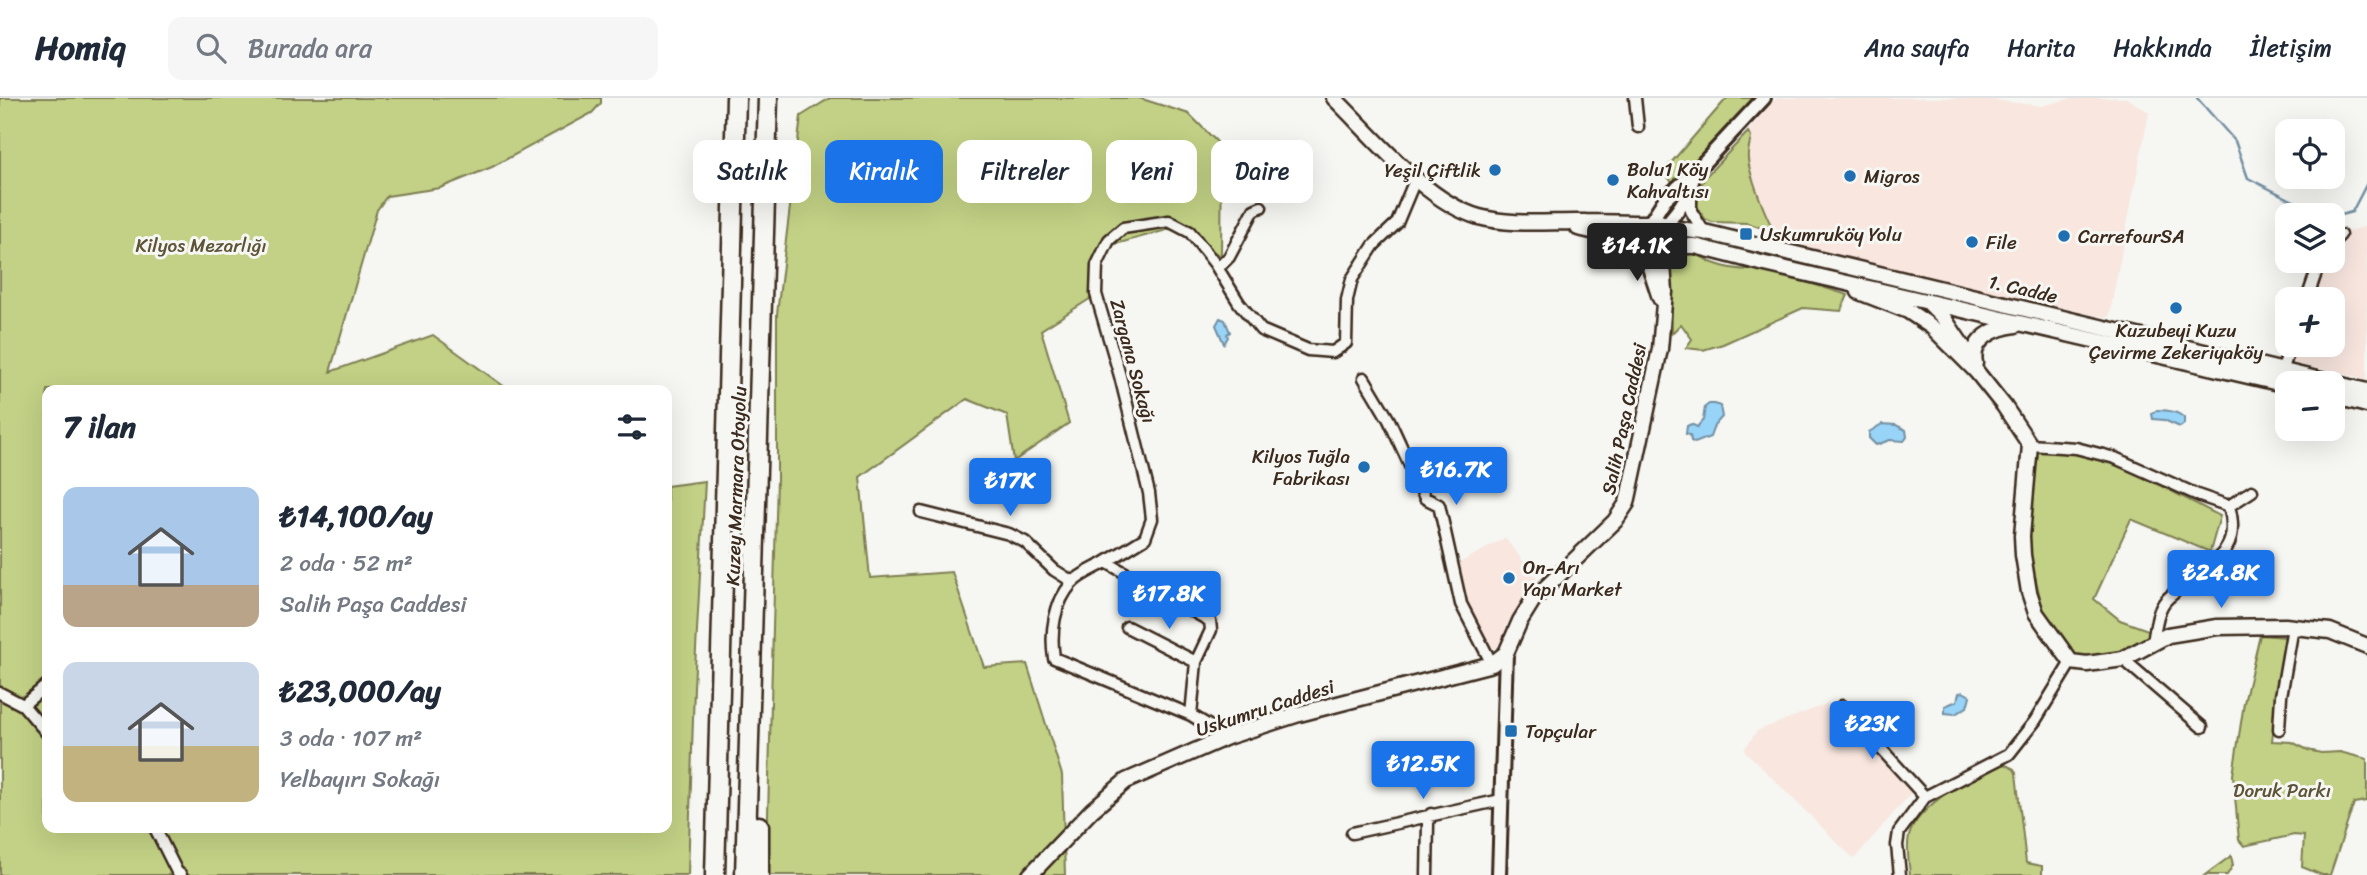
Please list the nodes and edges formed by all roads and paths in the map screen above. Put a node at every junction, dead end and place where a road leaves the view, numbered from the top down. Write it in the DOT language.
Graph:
graph roads {
  1 [pos="736,98"];
  2 [pos="768,98"];
  3 [pos="1334,98"];
  4 [pos="1635,98"];
  5 [pos="1764,98"];
  6 [pos="1638,127"];
  7 [pos="1694,173"];
  8 [pos="1415,180"];
  9 [pos="1691,190"];
  10 [pos="1261,207"];
  11 [pos="1648,222"];
  12 [pos="1567,223"];
  13 [pos="1668,226"];
  14 [pos="1704,232"];
  15 [pos="1641,244"];
  16 [pos="1686,246"];
  17 [pos="1664,248"];
  18 [pos="1218,268"];
  19 [pos="1664,277"];
  20 [pos="1829,278"];
  21 [pos="1906,281"];
  22 [pos="1928,302"];
  23 [pos="1663,306"];
  24 [pos="2023,324"];
  25 [pos="2287,357"];
  26 [pos="1976,371"];
  27 [pos="2282,371"];
  28 [pos="1364,378"];
  29 [pos="2275,382"];
  30 [pos="2345,386"];
  31 [pos="2367,391"];
  32 [pos="2345,399"];
  33 [pos="2367,405"];
  34 [pos="2031,445"];
  35 [pos="2252,491"];
  36 [pos="2229,506"];
  37 [pos="921,512"];
  38 [pos="1106,562"];
  39 [pos="1073,582"];
  40 [pos="1127,627"];
  41 [pos="2293,627"];
  42 [pos="2152,643"];
  43 [pos="2367,646"];
  44 [pos="1506,653"];
  45 [pos="2123,659"];
  46 [pos="1196,662"];
  47 [pos="2071,662"];
  48 [pos="1492,664"];
  49 [pos="752,668"];
  50 [pos="42,689"];
  51 [pos="0,693"];
  52 [pos="23,705"];
  53 [pos="1842,706"];
  54 [pos="1191,715"];
  55 [pos="42,727"];
  56 [pos="2202,727"];
  57 [pos="2279,729"];
  58 [pos="1227,737"];
  59 [pos="1926,797"];
  60 [pos="1501,800"];
  61 [pos="716,807"];
  62 [pos="1432,814"];
  63 [pos="158,833"];
  64 [pos="1352,833"];
  65 [pos="181,875"];
  66 [pos="703,875"];
  67 [pos="715,875"];
  68 [pos="745,875"];
  69 [pos="759,875"];
  70 [pos="1030,875"];
  71 [pos="1427,875"];
  72 [pos="1499,875"];
  73 [pos="1900,875"];
  1 -- 61 [label="highway, Kuzey Marmara Otoyolu"];
  2 -- 49 [label="highway, Kuzey Marmara Otoyolu"];
  3 -- 8 [label="main road"];
  4 -- 6 [label="street"];
  5 -- 7 [label="street"];
  7 -- 9 [label="street"];
  7 -- 11 [label="street"];
  8 -- 12 [label="main road"];
  8 -- 18 [label="street, Zargana Sokağı"];
  9 -- 13 [label="street"];
  9 -- 14 [label="street"];
  10 -- 18 [label="street"];
  11 -- 12 [label="main road"];
  11 -- 13 [label="main road"];
  11 -- 15 [label="main road"];
  12 -- 15 [label="main road"];
  13 -- 14 [label="main road, 1. Cadde"];
  13 -- 17 [label="main road"];
  14 -- 21 [label="main road, 1. Cadde"];
  15 -- 17 [label="main road"];
  15 -- 23 [label="main road"];
  16 -- 17 [label="main road, 1. Cadde"];
  16 -- 19 [label="main road"];
  16 -- 20 [label="main road, 1. Cadde"];
  17 -- 19 [label="main road, Salih Paşa Caddesi"];
  18 -- 38 [label="street, Zargana Sokağı"];
  19 -- 23 [label="main road, Salih Paşa Caddesi"];
  20 -- 22 [label="main road, 1. Cadde"];
  20 -- 26 [label="main road"];
  21 -- 22 [label="main road"];
  21 -- 27 [label="main road, 1. Cadde"];
  22 -- 24 [label="main road, 1. Cadde"];
  22 -- 26 [label="main road"];
  23 -- 44 [label="main road, Salih Paşa Caddesi"];
  24 -- 26 [label="main road"];
  24 -- 29 [label="main road, 1. Cadde"];
  25 -- 27 [label="street"];
  26 -- 34 [label="main road"];
  28 -- 48 [label="street"];
  30 -- 31 [label="main road, 1. Cadde"];
  32 -- 33 [label="main road"];
  34 -- 36 [label="street"];
  34 -- 47 [label="main road"];
  35 -- 36 [label="street"];
  36 -- 42 [label="street"];
  37 -- 39 [label="street"];
  38 -- 39 [label="street, Zargana Sokağı"];
  38 -- 46 [label="street"];
  39 -- 54 [label="street"];
  40 -- 46 [label="street"];
  41 -- 42 [label="main road"];
  41 -- 43 [label="main road"];
  41 -- 57 [label="street"];
  42 -- 45 [label="main road"];
  44 -- 48 [label="main road, Uskumru Caddesi"];
  44 -- 60 [label="street, Salih Paşa Caddesi"];
  45 -- 47 [label="main road"];
  45 -- 56 [label="street"];
  46 -- 54 [label="street"];
  47 -- 59 [label="street"];
  48 -- 58 [label="main road, Uskumru Caddesi"];
  49 -- 68 [label="highway, Kuzey Marmara Otoyolu"];
  49 -- 69 [label="highway"];
  50 -- 52 [label="street"];
  51 -- 52 [label="street"];
  52 -- 55 [label="street"];
  53 -- 59 [label="street"];
  54 -- 58 [label="street"];
  58 -- 70 [label="main road, Uskumru Caddesi"];
  59 -- 73 [label="street"];
  60 -- 62 [label="street"];
  60 -- 72 [label="street, Salih Paşa Caddesi"];
  61 -- 66 [label="highway"];
  61 -- 67 [label="highway, Kuzey Marmara Otoyolu"];
  62 -- 64 [label="street"];
  62 -- 71 [label="street"];
  63 -- 65 [label="street"];
}
